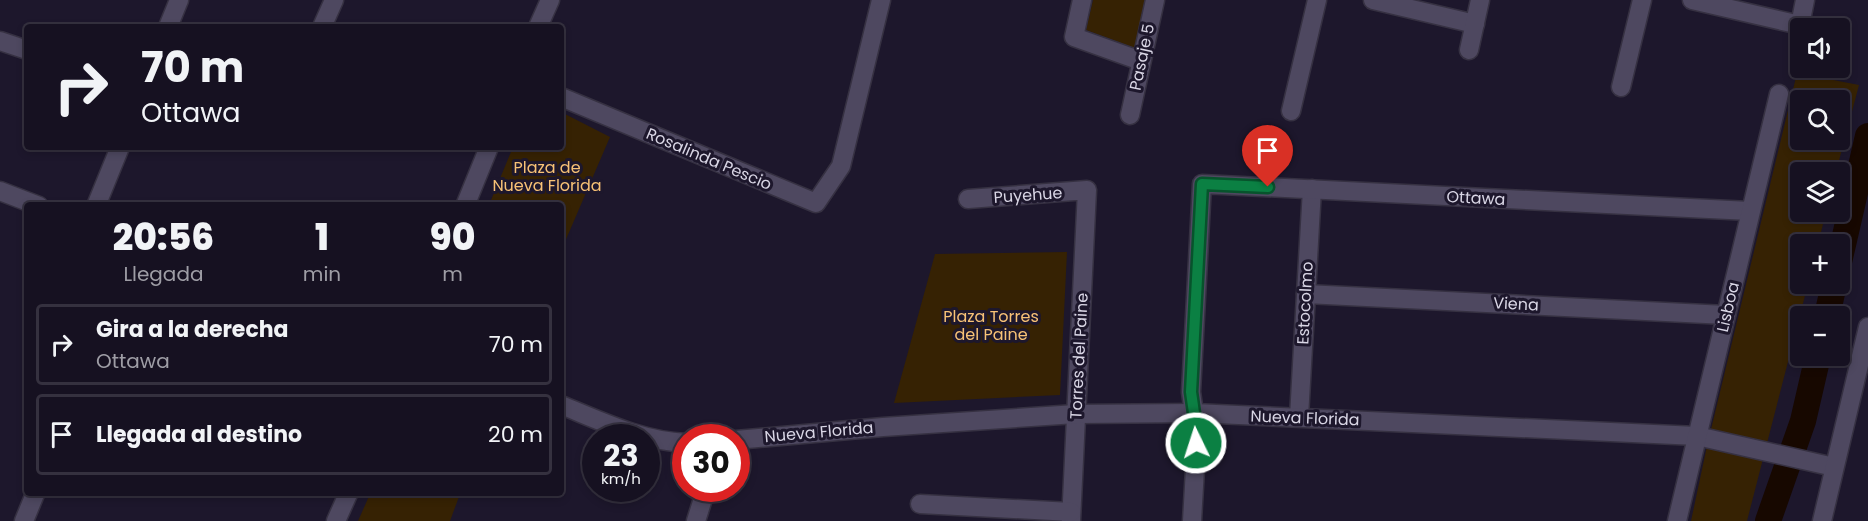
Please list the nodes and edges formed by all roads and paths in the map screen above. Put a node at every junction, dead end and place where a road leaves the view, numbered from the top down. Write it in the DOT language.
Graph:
graph roads {
  1 [pos="179,0"];
  2 [pos="333,0"];
  3 [pos="550,0"];
  4 [pos="881,0"];
  5 [pos="1082,0"];
  6 [pos="1155,0"];
  7 [pos="1317,0"];
  8 [pos="1373,0"];
  9 [pos="1480,0"];
  10 [pos="1642,0"];
  11 [pos="1692,0"];
  12 [pos="1806,0"];
  13 [pos="169,24"];
  14 [pos="323,24"];
  15 [pos="539,24"];
  16 [pos="1475,24"];
  17 [pos="0,40"];
  18 [pos="24,49"];
  19 [pos="1469,50"];
  20 [pos="1142,61"];
  21 [pos="1621,87"];
  22 [pos="1779,94"];
  23 [pos="564,98"];
  24 [pos="1291,111"];
  25 [pos="1130,115"];
  26 [pos="119,150"];
  27 [pos="488,150"];
  28 [pos="1312,189"];
  29 [pos="1087,190"];
  30 [pos="0,191"];
  31 [pos="968,199"];
  32 [pos="29,202"];
  33 [pos="98,202"];
  34 [pos="467,202"];
  35 [pos="1750,211"];
  36 [pos="1306,294"];
  37 [pos="1726,315"];
  38 [pos="1868,327"];
  39 [pos="564,406"];
  40 [pos="1194,413"];
  41 [pos="1076,414"];
  42 [pos="1299,417"];
  43 [pos="1697,436"];
  44 [pos="750,439"];
  45 [pos="672,441"];
  46 [pos="1834,467"];
  47 [pos="34,496"];
  48 [pos="347,496"];
  49 [pos="702,502"];
  50 [pos="920,504"];
  51 [pos="1071,517"];
  52 [pos="24,521"];
  53 [pos="336,521"];
  54 [pos="696,521"];
  55 [pos="1192,521"];
  56 [pos="1677,521"];
  57 [pos="1822,521"];
  1 -- 13 [label="street"];
  2 -- 14 [label="street"];
  3 -- 15 [label="street"];
  4 -- 23 [label="street, Rosalinda Pescio"];
  5 -- 20 [label="street"];
  6 -- 20 [label="street, Pasaje 5"];
  7 -- 24 [label="street"];
  8 -- 16 [label="street"];
  9 -- 16 [label="street"];
  10 -- 21 [label="street"];
  11 -- 12 [label="street"];
  16 -- 19 [label="street"];
  17 -- 18 [label="street"];
  20 -- 25 [label="street, Pasaje 5"];
  22 -- 35 [label="street, Lisboa"];
  26 -- 33 [label="street"];
  27 -- 34 [label="street"];
  28 -- 35 [label="street, Ottawa"];
  28 -- 36 [label="street, Estocolmo"];
  28 -- 40 [label="street, Ottawa"];
  29 -- 31 [label="street, Puyehue"];
  29 -- 41 [label="street, Torres del Paine"];
  30 -- 32 [label="street"];
  35 -- 37 [label="street, Lisboa"];
  36 -- 37 [label="street, Viena"];
  36 -- 42 [label="street, Estocolmo"];
  37 -- 43 [label="street, Lisboa"];
  38 -- 46 [label="street"];
  39 -- 45 [label="street"];
  40 -- 41 [label="street, Nueva Florida"];
  40 -- 42 [label="street, Nueva Florida"];
  40 -- 55 [label="street"];
  41 -- 44 [label="street, Nueva Florida"];
  41 -- 51 [label="street, Torres del Paine"];
  42 -- 43 [label="street, Nueva Florida"];
  43 -- 46 [label="street, Nueva Florida"];
  43 -- 56 [label="street, Lisboa"];
  46 -- 57 [label="street"];
  47 -- 52 [label="street"];
  48 -- 53 [label="street"];
  49 -- 54 [label="street"];
  50 -- 51 [label="street"];
}
